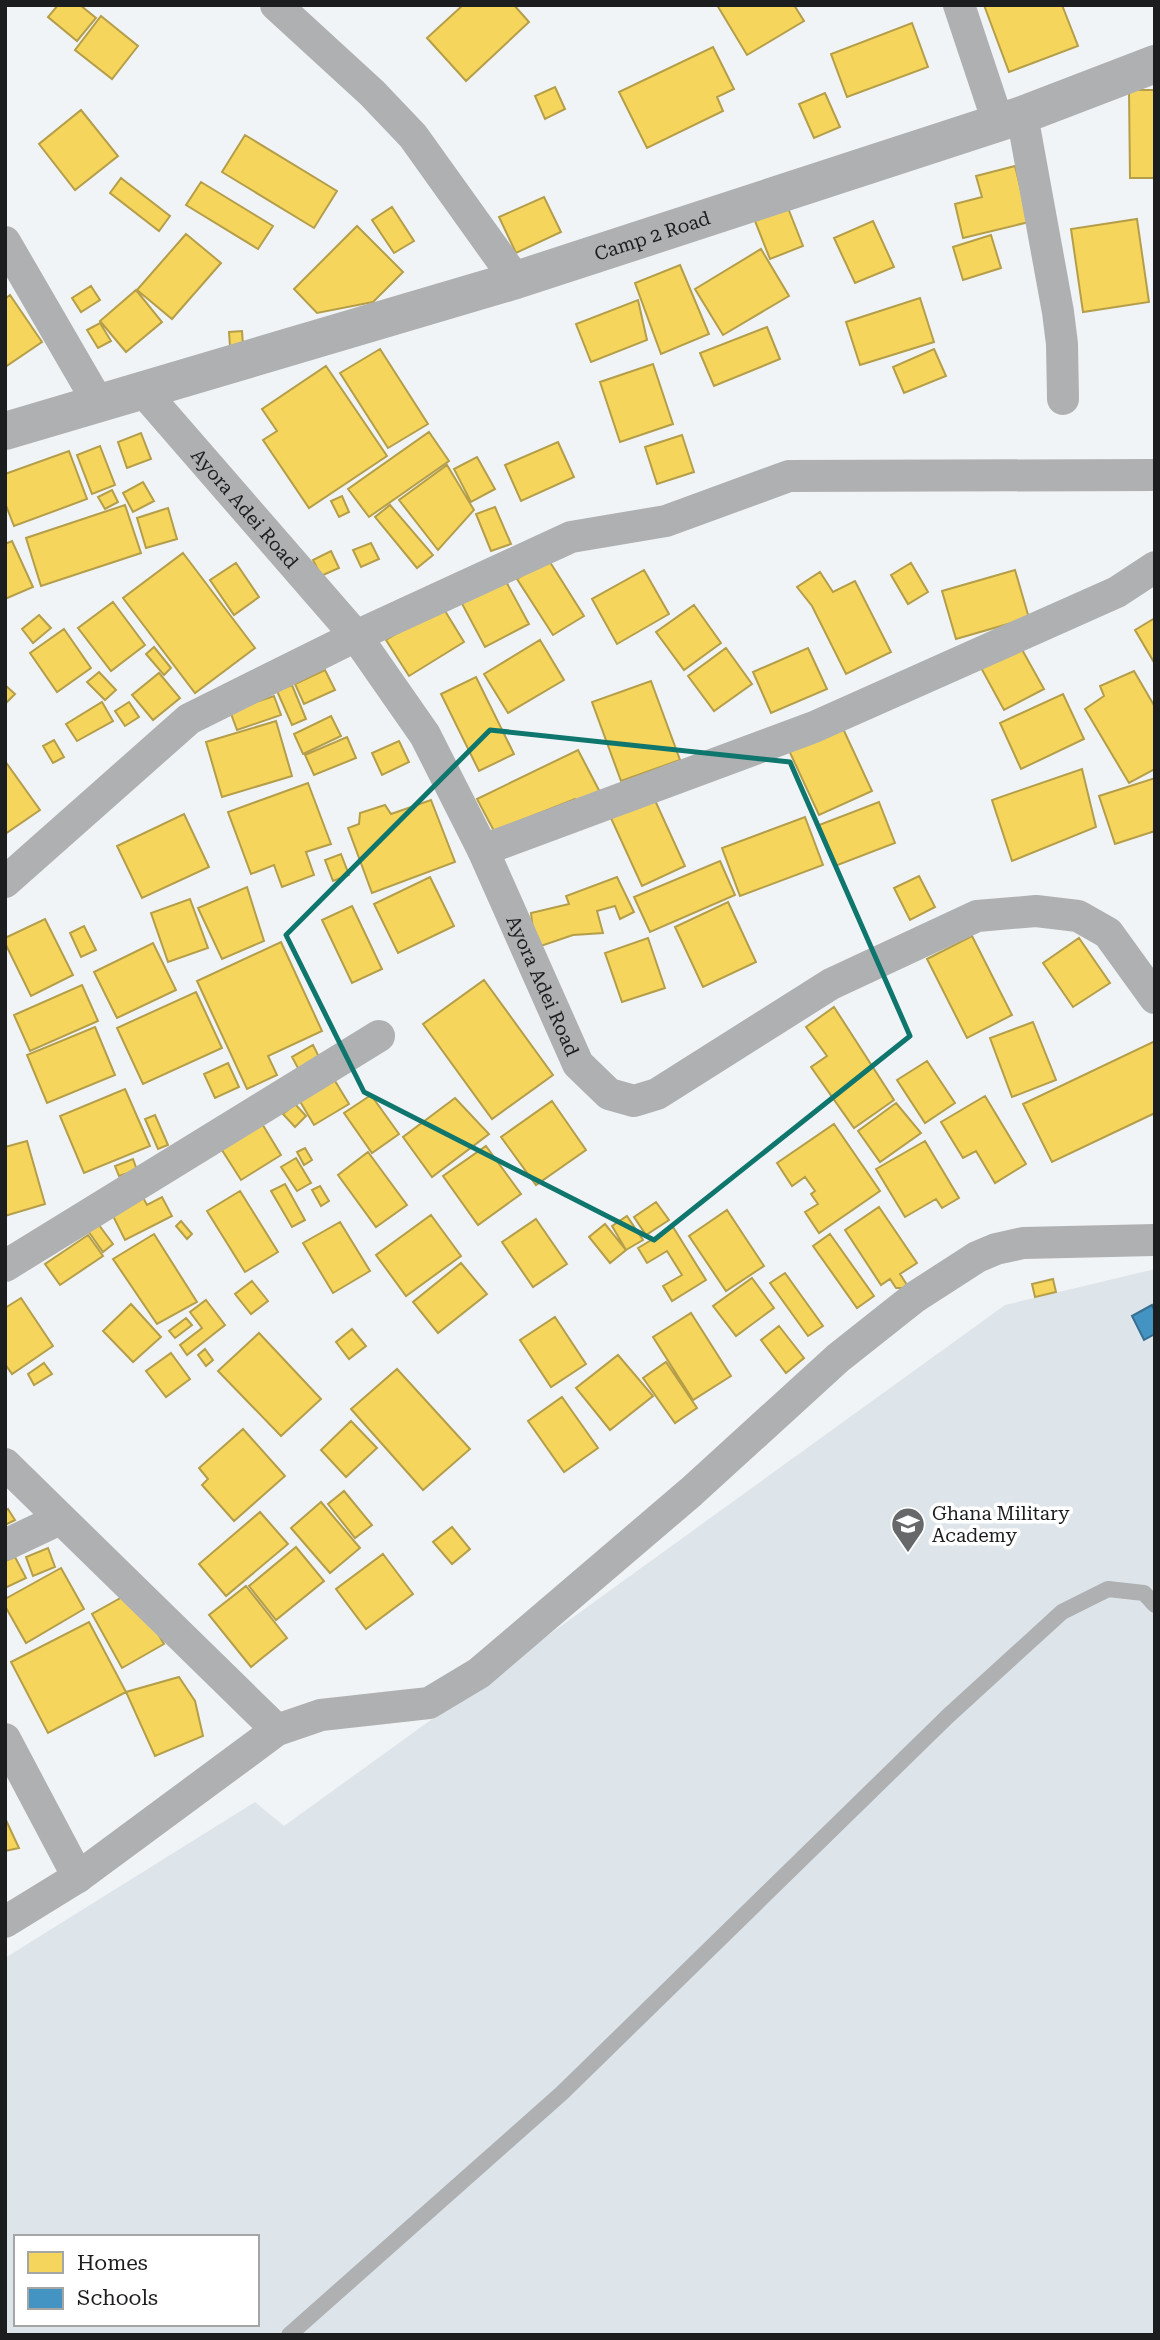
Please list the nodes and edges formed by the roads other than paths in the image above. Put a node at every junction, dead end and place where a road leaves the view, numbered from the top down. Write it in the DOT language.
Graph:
graph roads {
  1 [pos="276,5"];
  2 [pos="959,5"];
  3 [pos="1155,64"];
  4 [pos="1010,118"];
  5 [pos="5,242"];
  6 [pos="516,281"];
  7 [pos="144,391"];
  8 [pos="1063,399"];
  9 [pos="99,404"];
  10 [pos="5,431"];
  11 [pos="1155,475"];
  12 [pos="1155,567"];
  13 [pos="356,636"];
  14 [pos="483,850"];
  15 [pos="5,882"];
  16 [pos="1155,999"];
  17 [pos="379,1035"];
  18 [pos="1155,1240"];
  19 [pos="5,1266"];
  20 [pos="5,1464"];
  21 [pos="60,1519"];
  22 [pos="5,1545"];
  23 [pos="1155,1605"];
  24 [pos="277,1730"];
  25 [pos="5,1739"];
  26 [pos="78,1877"];
  27 [pos="5,1922"];
  28 [pos="289,2335"];
  1 -- 6 [label="street"];
  2 -- 4 [label="street"];
  3 -- 4 [label="street, Camp 2 Road"];
  4 -- 6 [label="street, Camp 2 Road"];
  4 -- 8 [label="street"];
  5 -- 9 [label="street"];
  6 -- 7 [label="street, Camp 2 Road"];
  7 -- 9 [label="street, Camp 2 Road"];
  7 -- 13 [label="street, Ayora Adei Road"];
  9 -- 10 [label="street, Camp 2 Road"];
  11 -- 13 [label="street"];
  12 -- 14 [label="street"];
  13 -- 14 [label="street, Ayora Adei Road"];
  13 -- 15 [label="street"];
  14 -- 16 [label="street, Ayora Adei Road"];
  17 -- 19 [label="street"];
  18 -- 24 [label="street"];
  20 -- 21 [label="street"];
  21 -- 22 [label="street"];
  21 -- 24 [label="street"];
  23 -- 28 [label="lane"];
  24 -- 26 [label="street"];
  25 -- 26 [label="street"];
  26 -- 27 [label="street"];
}
